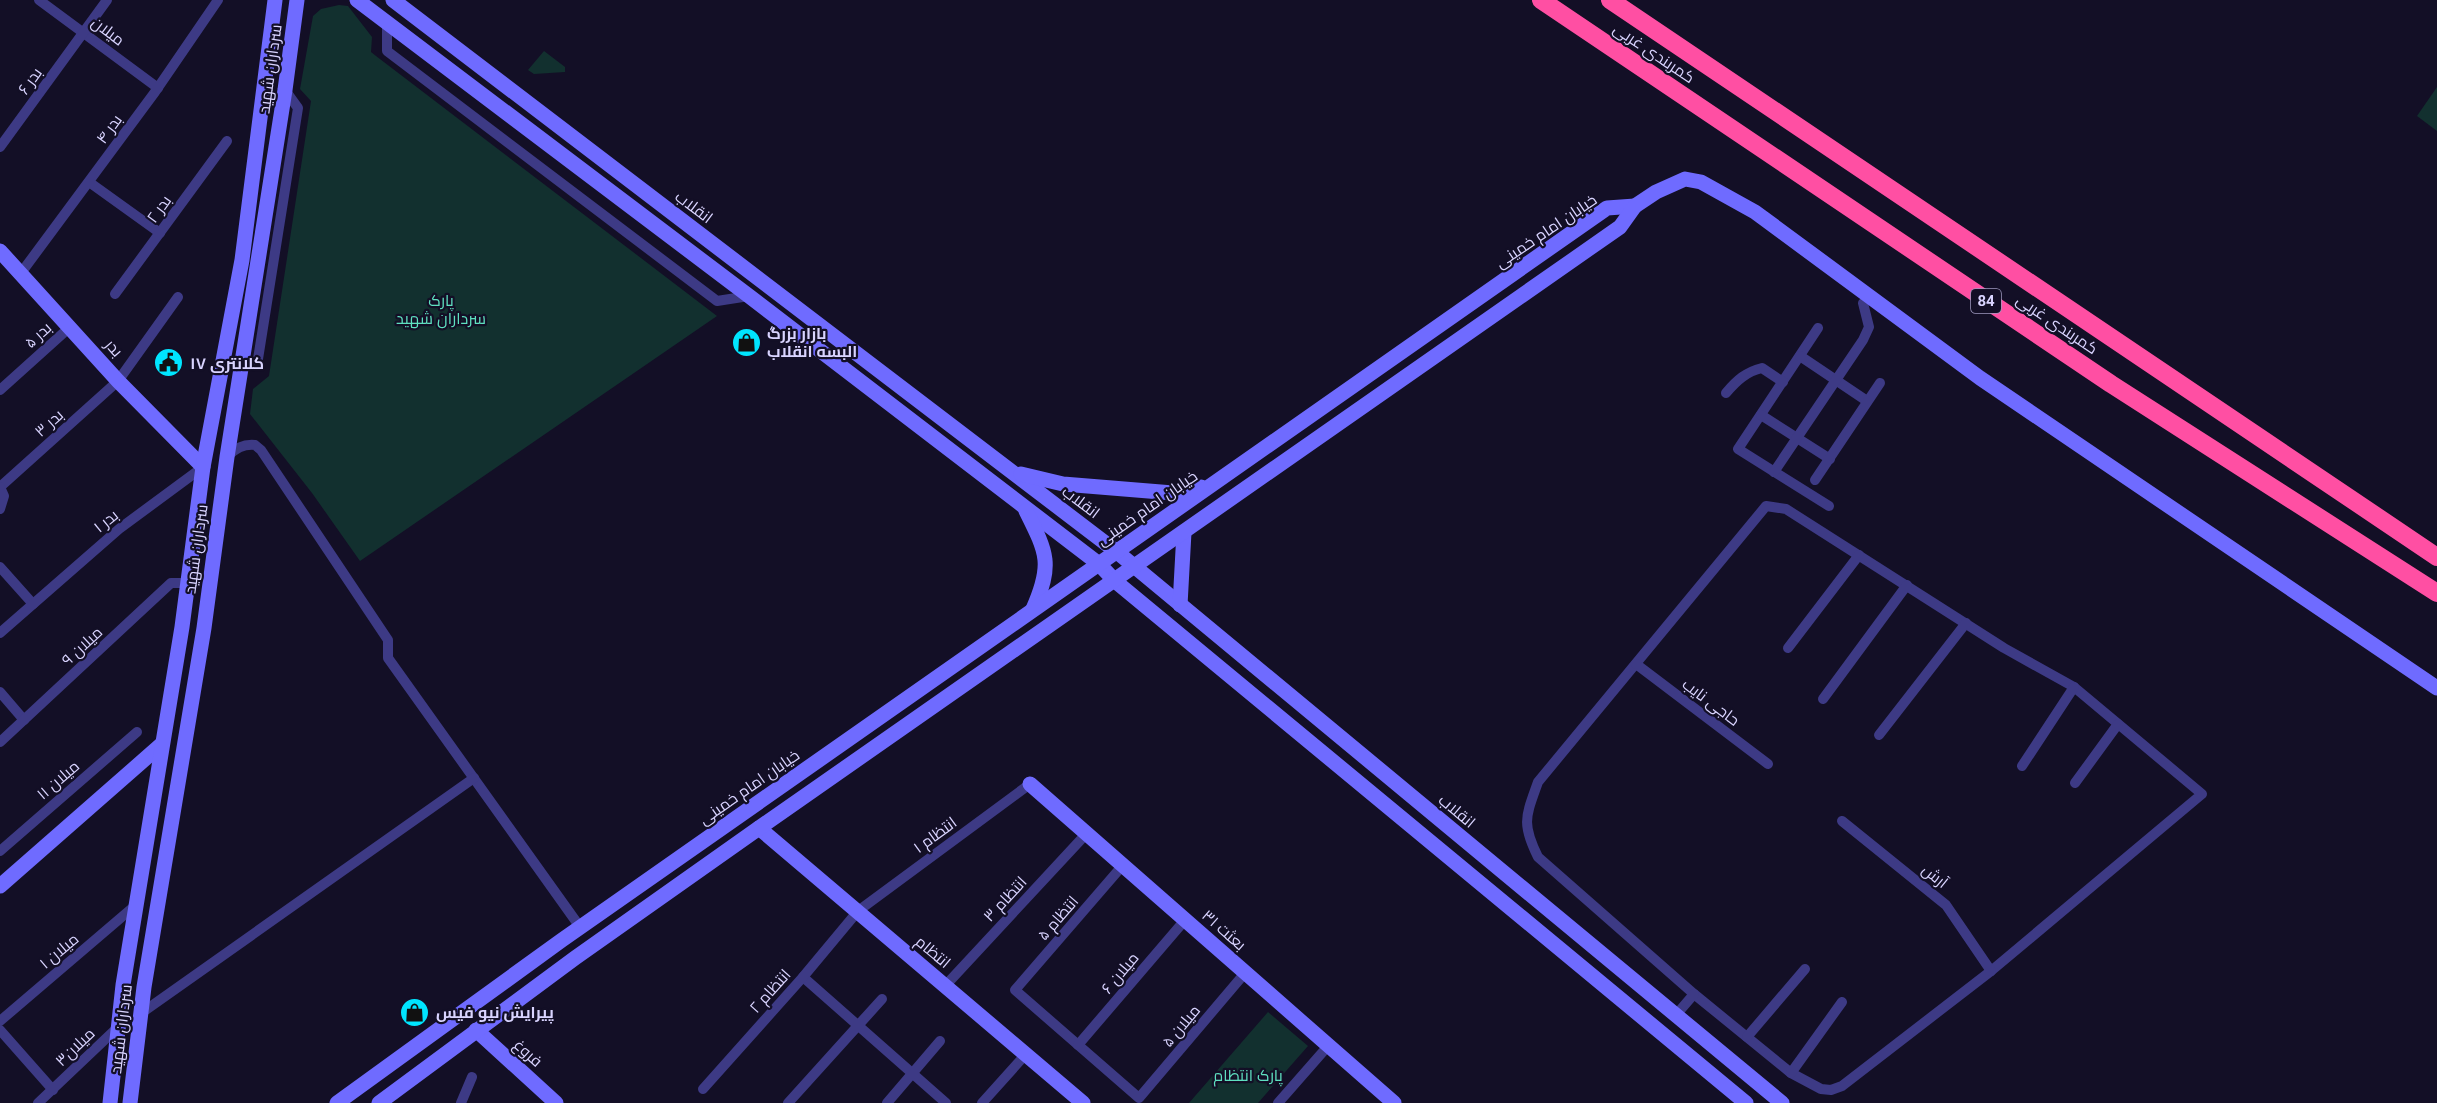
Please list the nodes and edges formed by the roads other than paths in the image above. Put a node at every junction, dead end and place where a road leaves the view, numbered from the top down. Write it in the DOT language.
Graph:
graph roads {
  1 [pos="39,0"];
  2 [pos="107,0"];
  3 [pos="218,0"];
  4 [pos="275,0"];
  5 [pos="297,0"];
  6 [pos="357,0"];
  7 [pos="393,0"];
  8 [pos="1541,0"];
  9 [pos="1610,0"];
  10 [pos="387,22"];
  11 [pos="84,32"];
  12 [pos="158,88"];
  13 [pos="227,141"];
  14 [pos="0,147"];
  15 [pos="88,182"];
  16 [pos="1720,193"];
  17 [pos="1635,206"];
  18 [pos="160,233"];
  19 [pos="3,259"];
  20 [pos="21,273"];
  21 [pos="115,294"];
  22 [pos="749,296"];
  23 [pos="178,297"];
  24 [pos="1863,303"];
  25 [pos="70,327"];
  26 [pos="1818,328"];
  27 [pos="1800,356"];
  28 [pos="1835,380"];
  29 [pos="118,381"];
  30 [pos="1783,382"];
  31 [pos="1880,383"];
  32 [pos="0,390"];
  33 [pos="1726,393"];
  34 [pos="1867,401"];
  35 [pos="1761,415"];
  36 [pos="1797,437"];
  37 [pos="227,457"];
  38 [pos="1830,459"];
  39 [pos="203,467"];
  40 [pos="1011,471"];
  41 [pos="1774,472"];
  42 [pos="1218,480"];
  43 [pos="1815,480"];
  44 [pos="0,487"];
  45 [pos="1828,506"];
  46 [pos="1025,508"];
  47 [pos="0,509"];
  48 [pos="1184,532"];
  49 [pos="1117,552"];
  50 [pos="1859,555"];
  51 [pos="2437,557"];
  52 [pos="1099,564"];
  53 [pos="0,567"];
  54 [pos="1134,567"];
  55 [pos="1115,580"];
  56 [pos="188,583"];
  57 [pos="1907,585"];
  58 [pos="1163,592"];
  59 [pos="2437,593"];
  60 [pos="33,604"];
  61 [pos="1180,605"];
  62 [pos="1148,608"];
  63 [pos="1032,611"];
  64 [pos="1966,623"];
  65 [pos="182,627"];
  66 [pos="204,628"];
  67 [pos="0,633"];
  68 [pos="1788,648"];
  69 [pos="1636,664"];
  70 [pos="2074,687"];
  71 [pos="2437,688"];
  72 [pos="0,692"];
  73 [pos="1823,699"];
  74 [pos="2437,699"];
  75 [pos="24,720"];
  76 [pos="2118,724"];
  77 [pos="137,732"];
  78 [pos="1879,735"];
  79 [pos="0,742"];
  80 [pos="162,744"];
  81 [pos="1768,764"];
  82 [pos="2022,766"];
  83 [pos="474,778"];
  84 [pos="2075,783"];
  85 [pos="1030,784"];
  86 [pos="1842,821"];
  87 [pos="759,828"];
  88 [pos="1087,833"];
  89 [pos="0,851"];
  90 [pos="1123,865"];
  91 [pos="1516,883"];
  92 [pos="0,886"];
  93 [pos="1501,902"];
  94 [pos="137,904"];
  95 [pos="858,911"];
  96 [pos="1185,920"];
  97 [pos="580,927"];
  98 [pos="562,940"];
  99 [pos="575,958"];
  100 [pos="1804,969"];
  101 [pos="1991,971"];
  102 [pos="1245,973"];
  103 [pos="803,977"];
  104 [pos="123,984"];
  105 [pos="945,986"];
  106 [pos="144,987"];
  107 [pos="1694,994"];
  108 [pos="882,999"];
  109 [pos="1842,1002"];
  110 [pos="140,1014"];
  111 [pos="1676,1015"];
  112 [pos="0,1021"];
  113 [pos="858,1024"];
  114 [pos="118,1027"];
  115 [pos="0,1030"];
  116 [pos="476,1030"];
  117 [pos="1747,1037"];
  118 [pos="940,1041"];
  119 [pos="1078,1045"];
  120 [pos="1328,1046"];
  121 [pos="1026,1054"];
  122 [pos="1791,1072"];
  123 [pos="913,1073"];
  124 [pos="472,1077"];
  125 [pos="703,1089"];
  126 [pos="53,1090"];
  127 [pos="541,1097"];
  128 [pos="1391,1102"];
  129 [pos="38,1103"];
  130 [pos="110,1103"];
  131 [pos="129,1103"];
  132 [pos="337,1103"];
  133 [pos="379,1103"];
  134 [pos="461,1103"];
  135 [pos="556,1103"];
  136 [pos="789,1103"];
  137 [pos="887,1103"];
  138 [pos="946,1103"];
  139 [pos="982,1103"];
  140 [pos="1083,1103"];
  141 [pos="1278,1103"];
  142 [pos="1746,1103"];
  143 [pos="1782,1103"];
  1 -- 11 [label="street, میلان"];
  2 -- 11 [label="street, بدر ۶"];
  3 -- 12 [label="street, بدر ۴"];
  4 -- 39 [label="main road, سرداران شهید"];
  5 -- 37 [label="main road, سرداران شهید"];
  6 -- 10 [label="main road"];
  7 -- 40 [label="main road, انقلاب"];
  8 -- 59 [label="highway, کمربندی غربی / 84"];
  9 -- 51 [label="highway, کمربندی غربی / 84"];
  10 -- 22 [label="main road"];
  10 -- 22 [label="street"];
  11 -- 12 [label="street, میلان"];
  11 -- 14 [label="street, بدر ۶"];
  12 -- 15 [label="street, بدر ۴"];
  13 -- 18 [label="street, بدر ۲"];
  15 -- 18 [label="street"];
  15 -- 20 [label="street, بدر ۴"];
  16 -- 17 [label="main road"];
  16 -- 24 [label="main road"];
  16 -- 71 [label="main road"];
  17 -- 42 [label="main road, خیابان امام خمینی"];
  17 -- 48 [label="main road"];
  18 -- 21 [label="street, بدر ۲"];
  19 -- 20 [label="main road, بدر"];
  20 -- 25 [label="main road, بدر"];
  22 -- 46 [label="main road"];
  23 -- 29 [label="street, بدر ۳"];
  24 -- 28 [label="street"];
  24 -- 74 [label="main road"];
  25 -- 29 [label="main road, بدر"];
  25 -- 32 [label="street, بدر ۵"];
  26 -- 27 [label="street"];
  27 -- 28 [label="street"];
  27 -- 30 [label="street"];
  28 -- 34 [label="street"];
  28 -- 36 [label="street"];
  29 -- 39 [label="main road, بدر"];
  29 -- 44 [label="street, بدر ۳"];
  30 -- 33 [label="street"];
  30 -- 35 [label="street"];
  31 -- 34 [label="street"];
  34 -- 38 [label="street"];
  35 -- 36 [label="street"];
  35 -- 41 [label="street"];
  36 -- 38 [label="street"];
  36 -- 41 [label="street"];
  37 -- 66 [label="main road, سرداران شهید"];
  37 -- 83 [label="street"];
  38 -- 43 [label="street"];
  39 -- 56 [label="main road, سرداران شهید"];
  39 -- 60 [label="street, بدر ۱"];
  40 -- 42 [label="main road"];
  40 -- 49 [label="main road, انقلاب"];
  41 -- 45 [label="street"];
  42 -- 49 [label="main road, خیابان امام خمینی"];
  44 -- 47 [label="street"];
  46 -- 52 [label="main road"];
  46 -- 63 [label="main road"];
  48 -- 54 [label="main road"];
  48 -- 61 [label="main road"];
  49 -- 52 [label="main road, خیابان امام خمینی"];
  49 -- 54 [label="main road, انقلاب"];
  50 -- 57 [label="street"];
  50 -- 68 [label="street"];
  50 -- 69 [label="street"];
  52 -- 55 [label="main road"];
  52 -- 63 [label="main road, خیابان امام خمینی"];
  53 -- 60 [label="street"];
  54 -- 55 [label="main road"];
  54 -- 58 [label="main road, انقلاب"];
  55 -- 62 [label="main road"];
  55 -- 87 [label="main road"];
  56 -- 65 [label="main road, سرداران شهید"];
  56 -- 75 [label="street, میلان ۹"];
  57 -- 64 [label="street"];
  57 -- 73 [label="street"];
  58 -- 61 [label="main road, انقلاب"];
  58 -- 62 [label="main road"];
  60 -- 67 [label="street, بدر ۱"];
  61 -- 91 [label="main road, انقلاب"];
  62 -- 93 [label="main road"];
  63 -- 97 [label="main road, خیابان امام خمینی"];
  64 -- 70 [label="street"];
  64 -- 78 [label="street"];
  65 -- 66 [label="main road"];
  65 -- 80 [label="main road, سرداران شهید"];
  66 -- 106 [label="main road, سرداران شهید"];
  69 -- 81 [label="street, حاجی نایب"];
  69 -- 107 [label="street"];
  70 -- 76 [label="street"];
  70 -- 82 [label="street"];
  72 -- 75 [label="street"];
  75 -- 79 [label="street, میلان ۹"];
  76 -- 84 [label="street"];
  76 -- 101 [label="street"];
  77 -- 89 [label="street, میلان ۱۱"];
  80 -- 92 [label="main road"];
  80 -- 94 [label="main road, سرداران شهید"];
  83 -- 97 [label="street"];
  83 -- 110 [label="street"];
  85 -- 88 [label="main road, بعثت ۳۱"];
  85 -- 95 [label="street, انتظام ۱"];
  86 -- 101 [label="street, آرش"];
  87 -- 95 [label="main road, انتظام"];
  87 -- 99 [label="main road"];
  88 -- 90 [label="main road, بعثت ۳۱"];
  88 -- 105 [label="street, انتظام ۳"];
  90 -- 96 [label="main road, بعثت ۳۱"];
  90 -- 119 [label="street, انتظام ۵"];
  91 -- 93 [label="main road"];
  91 -- 111 [label="main road, انقلاب"];
  93 -- 142 [label="main road"];
  94 -- 104 [label="main road, سرداران شهید"];
  94 -- 112 [label="street, میلان ۱"];
  95 -- 103 [label="street, انتظام ۲"];
  95 -- 105 [label="main road, انتظام"];
  96 -- 102 [label="main road, بعثت ۳۱"];
  96 -- 119 [label="street, میلان ۶"];
  97 -- 98 [label="main road, خیابان امام خمینی"];
  98 -- 99 [label="main road"];
  98 -- 132 [label="main road, خیابان امام خمینی"];
  99 -- 116 [label="main road"];
  100 -- 117 [label="street"];
  101 -- 122 [label="street"];
  102 -- 119 [label="street, میلان ۵"];
  102 -- 120 [label="main road, بعثت ۳۱"];
  103 -- 113 [label="street"];
  103 -- 125 [label="street, انتظام ۲"];
  104 -- 106 [label="main road"];
  104 -- 114 [label="main road, سرداران شهید"];
  105 -- 121 [label="main road, انتظام"];
  106 -- 110 [label="main road, سرداران شهید"];
  107 -- 111 [label="street"];
  107 -- 117 [label="street"];
  108 -- 113 [label="street"];
  109 -- 122 [label="street"];
  110 -- 131 [label="main road, سرداران شهید"];
  111 -- 143 [label="main road, انقلاب"];
  113 -- 123 [label="street"];
  113 -- 136 [label="street"];
  114 -- 126 [label="street, میلان۳"];
  114 -- 130 [label="main road, سرداران شهید"];
  115 -- 126 [label="street"];
  116 -- 127 [label="main road, فروغ"];
  116 -- 133 [label="main road"];
  117 -- 122 [label="street"];
  118 -- 123 [label="street"];
  120 -- 128 [label="main road, بعثت ۳۱"];
  120 -- 141 [label="street"];
  121 -- 139 [label="street"];
  121 -- 140 [label="main road, انتظام"];
  123 -- 137 [label="street"];
  123 -- 138 [label="street"];
  124 -- 134 [label="street"];
  126 -- 129 [label="street, میلان۳"];
  127 -- 135 [label="main road, فروغ"];
}
